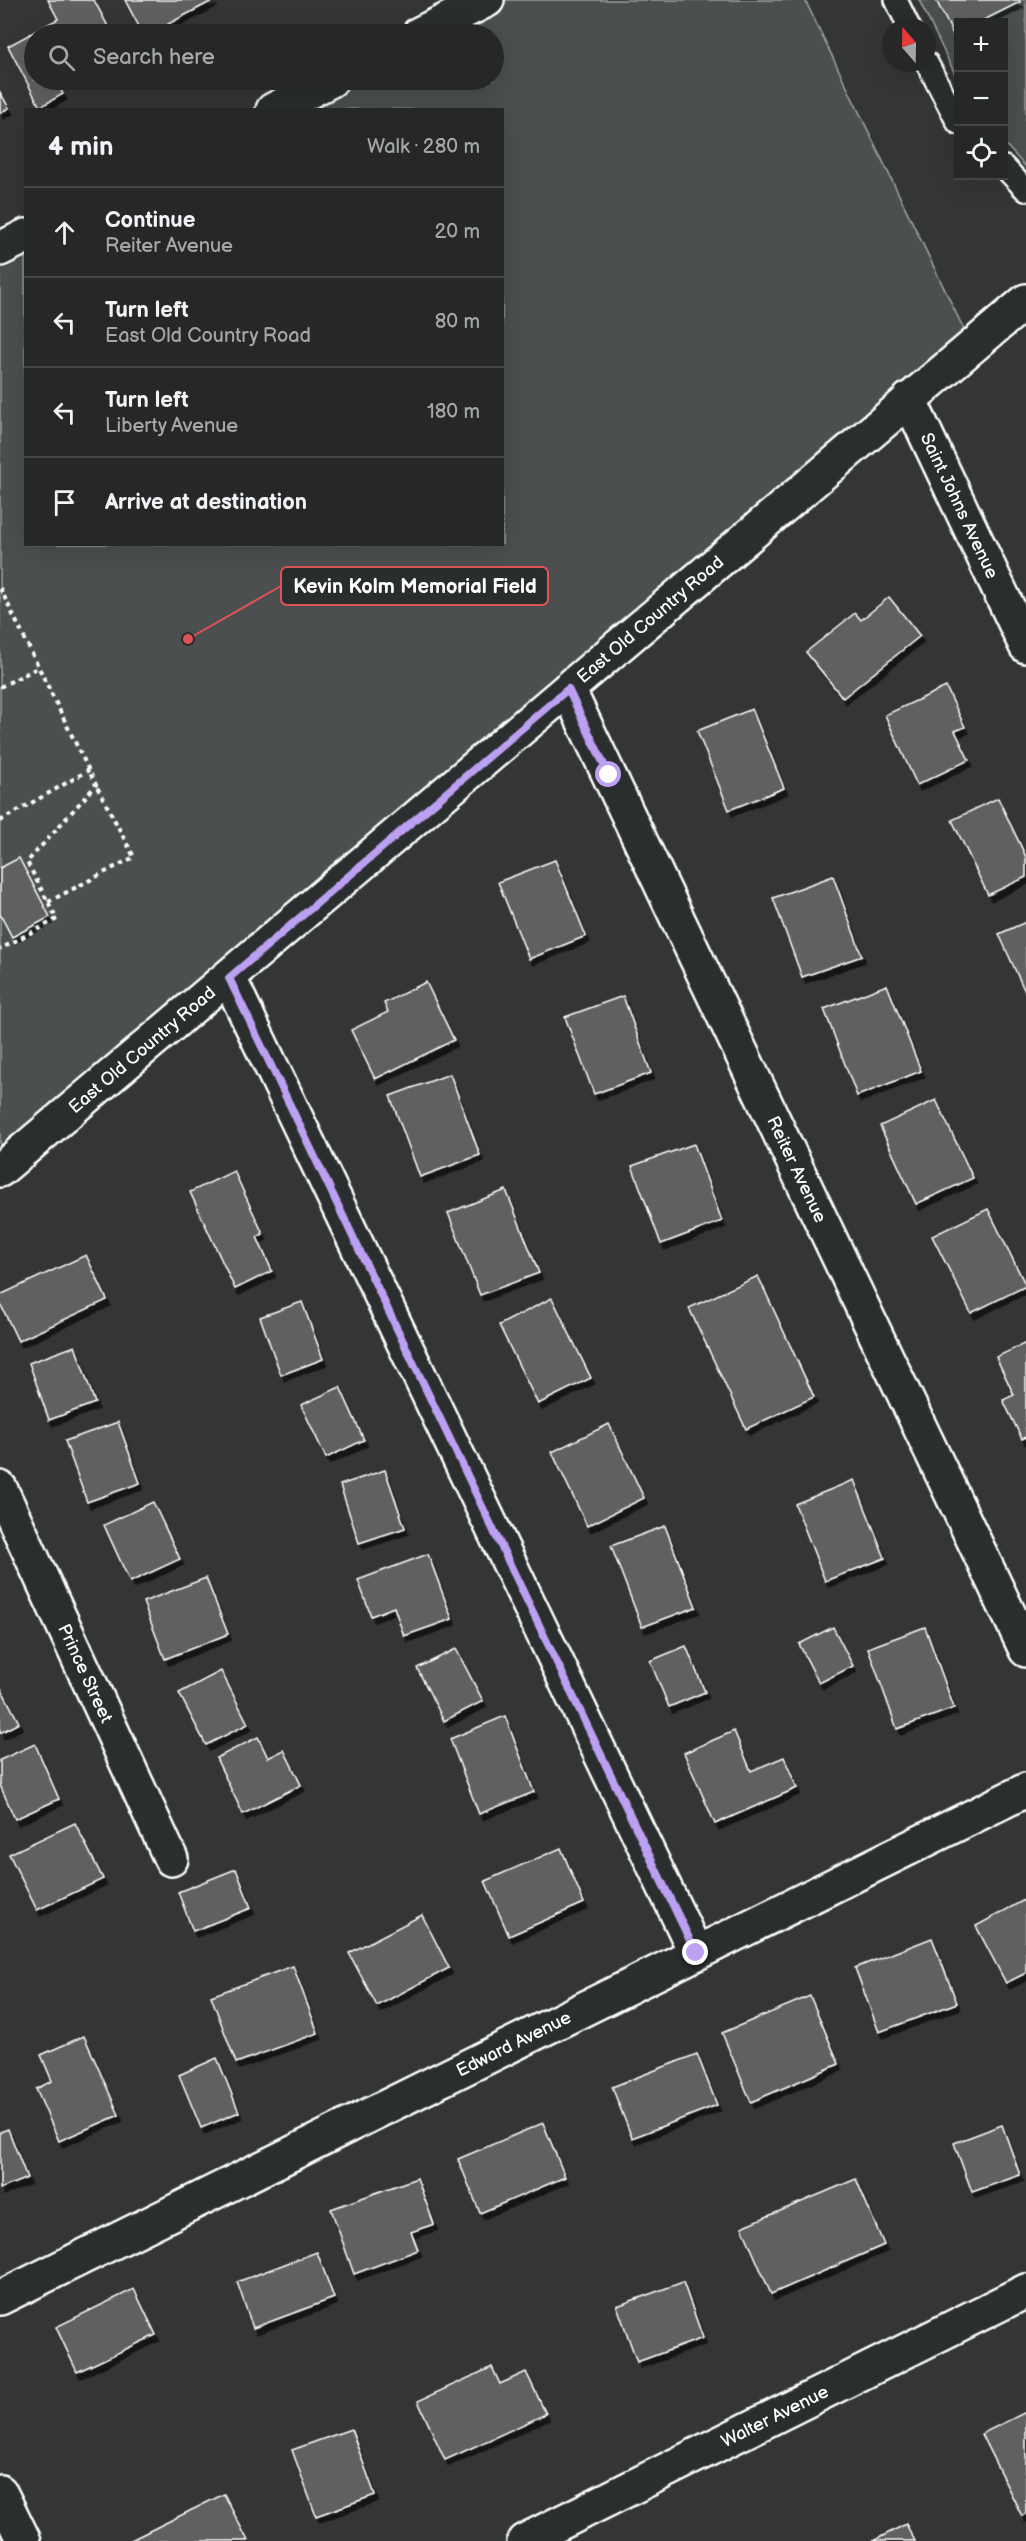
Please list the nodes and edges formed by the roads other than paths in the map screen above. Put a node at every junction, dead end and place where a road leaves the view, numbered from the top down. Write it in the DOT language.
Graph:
graph roads {
  1 [pos="487,0"];
  2 [pos="896,0"];
  3 [pos="905,18"];
  4 [pos="439,24"];
  5 [pos="932,72"];
  6 [pos="312,90"];
  7 [pos="277,108"];
  8 [pos="954,115"];
  9 [pos="1008,171"];
  10 [pos="1026,190"];
  11 [pos="24,237"];
  12 [pos="0,249"];
  13 [pos="1026,301"];
  14 [pos="909,399"];
  15 [pos="1026,645"];
  16 [pos="568,689"];
  17 [pos="229,978"];
  18 [pos="0,1170"];
  19 [pos="0,1488"];
  20 [pos="1026,1650"];
  21 [pos="1026,1790"];
  22 [pos="171,1859"];
  23 [pos="696,1953"];
  24 [pos="1026,2290"];
  25 [pos="0,2298"];
  26 [pos="0,2492"];
  27 [pos="24,2541"];
  28 [pos="524,2541"];
  1 -- 4 [label="street"];
  2 -- 3 [label="lane"];
  5 -- 8 [label="lane"];
  6 -- 7 [label="street"];
  9 -- 10 [label="lane"];
  11 -- 12 [label="street"];
  13 -- 14 [label="street, East Old Country Road"];
  14 -- 15 [label="street, Saint Johns Avenue"];
  14 -- 16 [label="street, East Old Country Road"];
  16 -- 17 [label="street, East Old Country Road"];
  16 -- 20 [label="street, Reiter Avenue"];
  17 -- 18 [label="street, East Old Country Road"];
  17 -- 23 [label="street"];
  19 -- 22 [label="street, Prince Street"];
  21 -- 23 [label="street, Edward Avenue"];
  23 -- 25 [label="street, Edward Avenue"];
  24 -- 28 [label="street, Walter Avenue"];
  26 -- 27 [label="street"];
}
